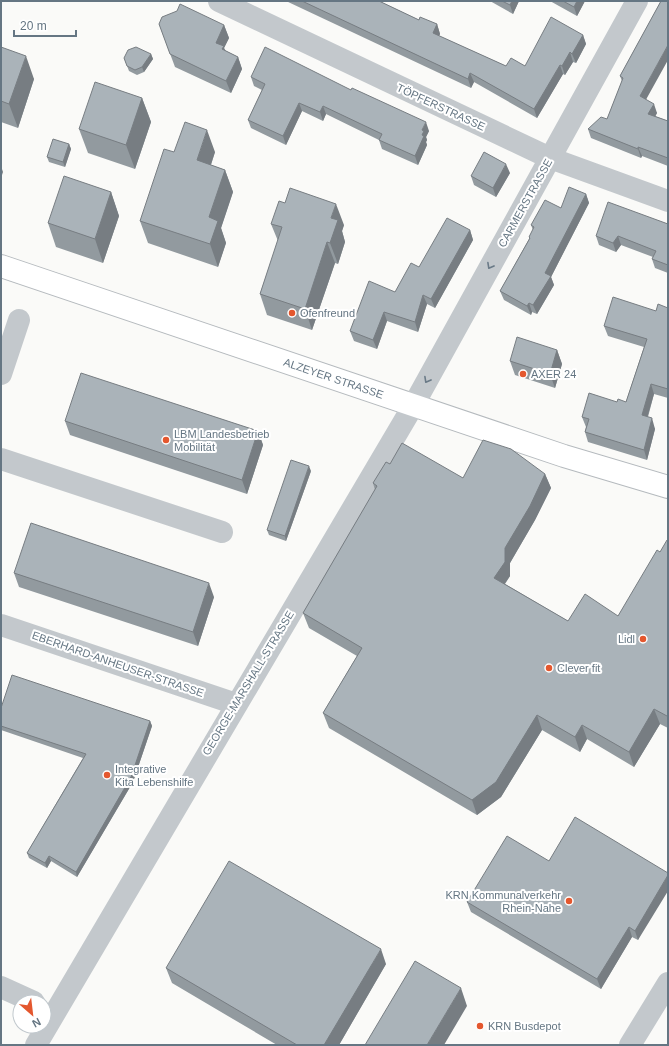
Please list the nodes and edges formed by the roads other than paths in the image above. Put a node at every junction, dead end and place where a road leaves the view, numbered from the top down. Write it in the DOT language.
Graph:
graph roads {
  1 [pos="220,1"];
  2 [pos="637,1"];
  3 [pos="550,158"];
  4 [pos="668,201"];
  5 [pos="1,266"];
  6 [pos="19,320"];
  7 [pos="1,374"];
  8 [pos="413,406"];
  9 [pos="1,459"];
  10 [pos="668,487"];
  11 [pos="222,532"];
  12 [pos="1,625"];
  13 [pos="236,704"];
  14 [pos="668,983"];
  15 [pos="1,987"];
  16 [pos="16,994"];
  17 [pos="52,1006"];
  18 [pos="40,1034"];
  19 [pos="36,1045"];
  20 [pos="630,1045"];
  1 -- 3 [label="street, TÖPFERSTRASSE"];
  2 -- 3 [label="street, CARMERSTRASSE"];
  3 -- 4 [label="street, TÖPFERSTRASSE"];
  3 -- 8 [label="street, CARMERSTRASSE, one-way"];
  5 -- 8 [label="main road, ALZEYER STRASSE"];
  6 -- 7 [label="street"];
  8 -- 10 [label="main road, ALZEYER STRASSE"];
  8 -- 13 [label="street, GEORGE-MARSHALL-STRASSE"];
  9 -- 11 [label="street"];
  12 -- 13 [label="street, EBERHARD-ANHEUSER-STRASSE"];
  13 -- 17 [label="street, GEORGE-MARSHALL-STRASSE"];
  14 -- 20 [label="street"];
  15 -- 16 [label="street"];
  18 -- 19 [label="street, GEORGE-MARSHALL-STRASSE"];
}
